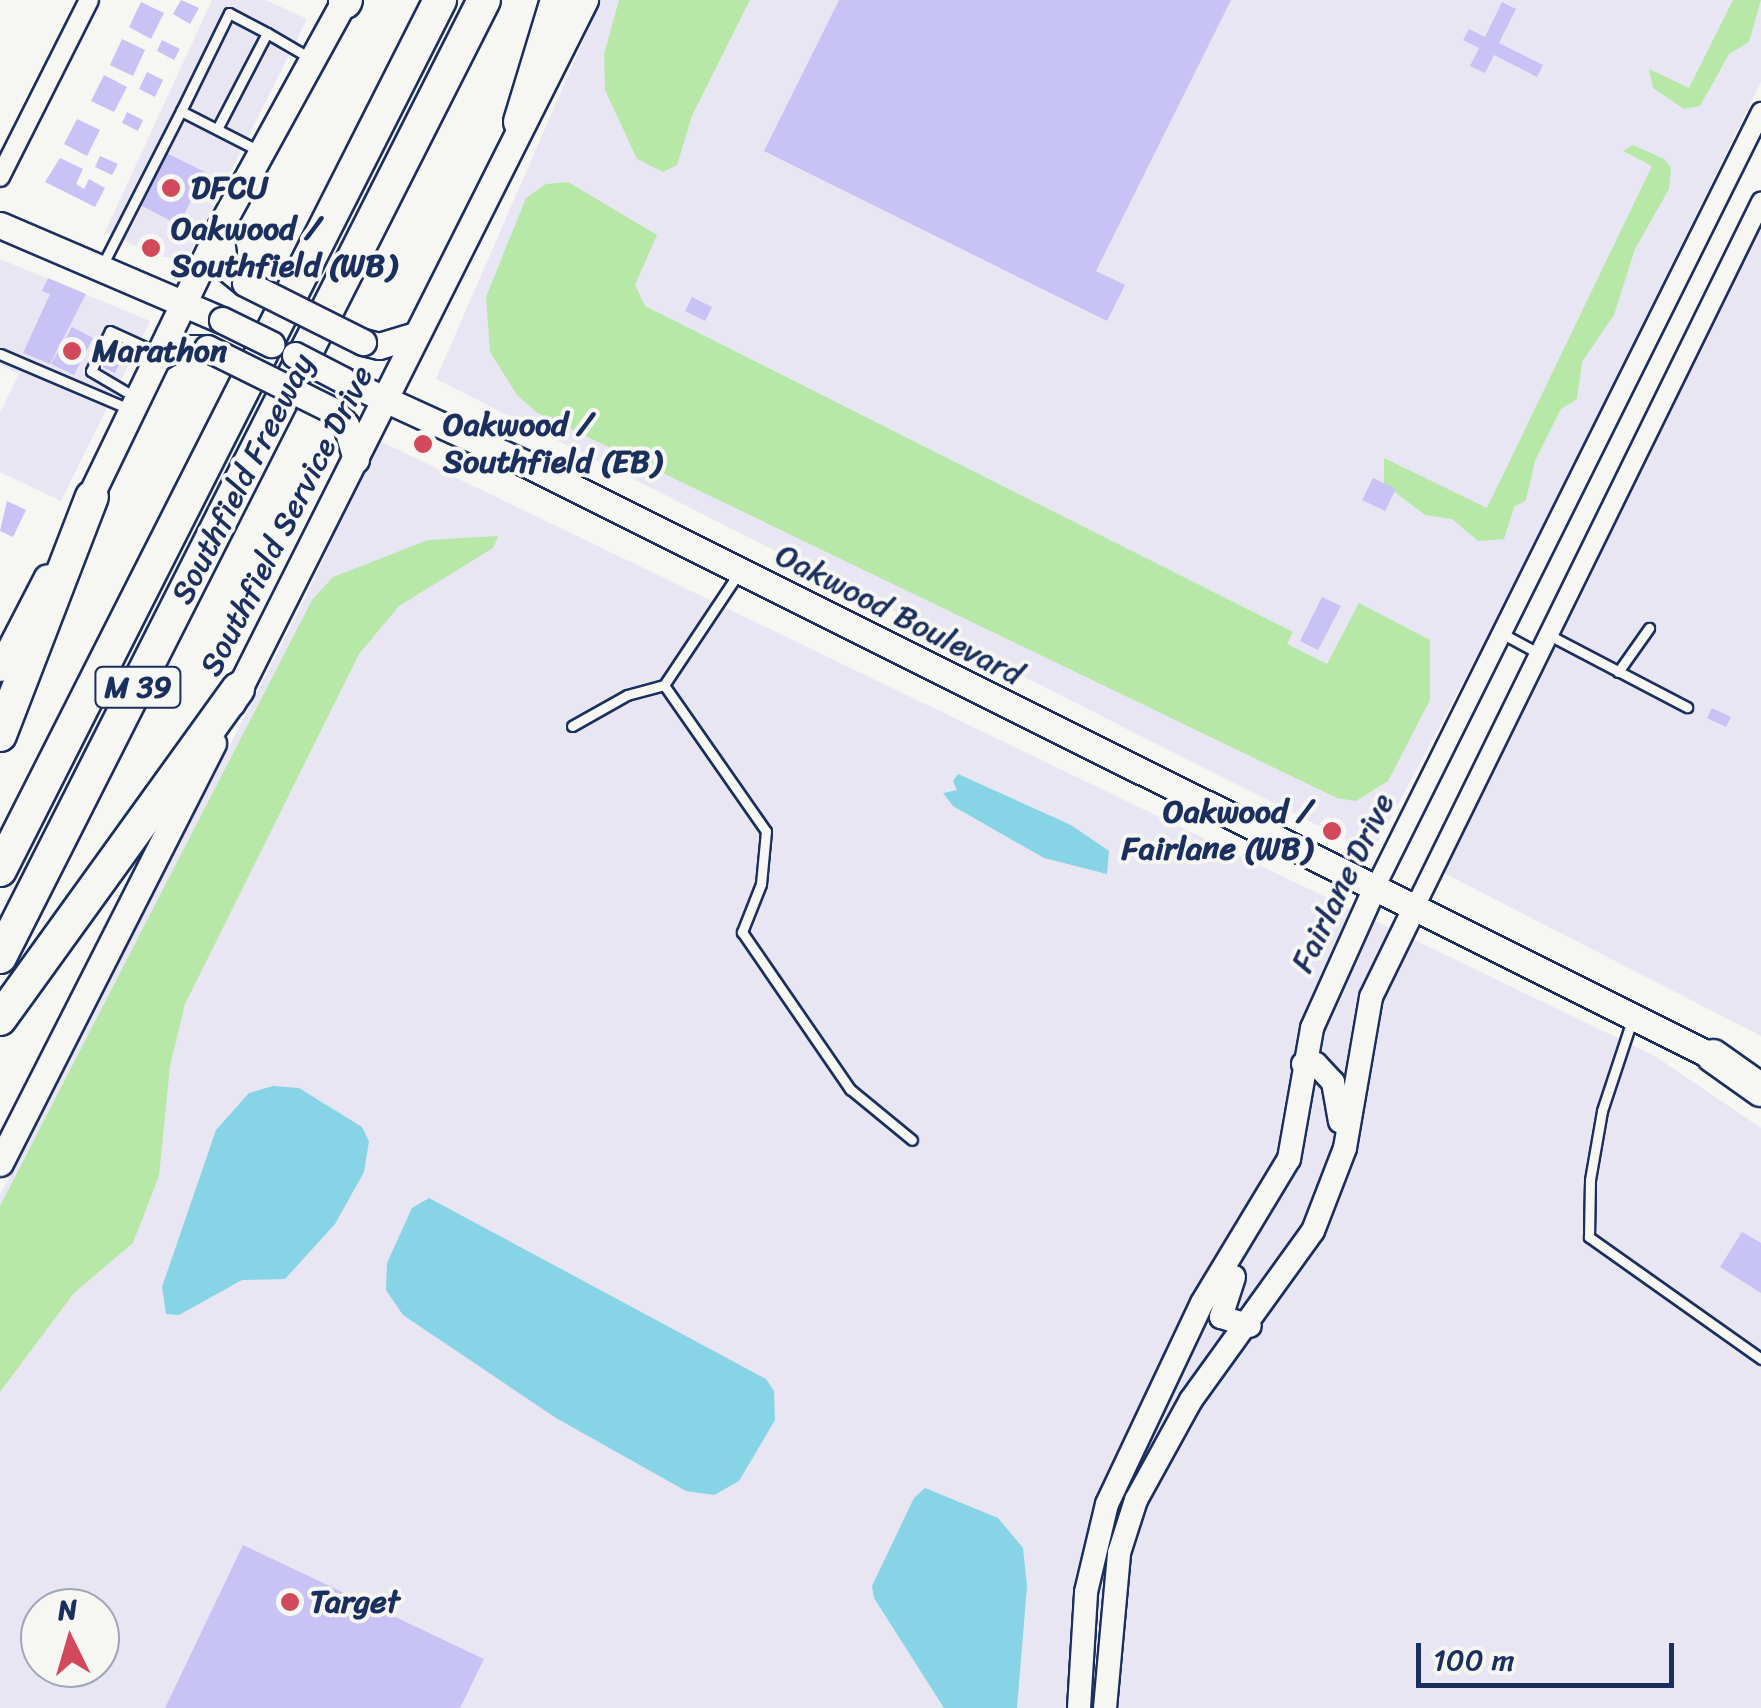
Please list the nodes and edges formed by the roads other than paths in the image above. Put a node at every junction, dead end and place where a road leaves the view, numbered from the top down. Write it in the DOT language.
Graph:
graph roads {
  1 [pos="89,0"];
  2 [pos="440,0"];
  3 [pos="484,0"];
  4 [pos="557,0"];
  5 [pos="584,0"];
  6 [pos="345,1"];
  7 [pos="268,32"];
  8 [pos="311,59"];
  9 [pos="180,110"];
  10 [pos="1761,112"];
  11 [pos="520,122"];
  12 [pos="216,129"];
  13 [pos="261,152"];
  14 [pos="0,176"];
  15 [pos="1761,202"];
  16 [pos="0,224"];
  17 [pos="220,227"];
  18 [pos="100,268"];
  19 [pos="182,303"];
  20 [pos="416,335"];
  21 [pos="0,354"];
  22 [pos="158,356"];
  23 [pos="384,401"];
  24 [pos="135,404"];
  25 [pos="356,460"];
  26 [pos="92,496"];
  27 [pos="739,571"];
  28 [pos="1650,628"];
  29 [pos="1502,633"];
  30 [pos="1549,636"];
  31 [pos="1540,654"];
  32 [pos="0,668"];
  33 [pos="1618,672"];
  34 [pos="664,684"];
  35 [pos="238,689"];
  36 [pos="1687,708"];
  37 [pos="572,726"];
  38 [pos="0,735"];
  39 [pos="0,870"];
  40 [pos="1376,888"];
  41 [pos="1414,909"];
  42 [pos="0,957"];
  43 [pos="1633,1016"];
  44 [pos="0,1019"];
  45 [pos="1713,1056"];
  46 [pos="1303,1064"];
  47 [pos="1761,1081"];
  48 [pos="1761,1090"];
  49 [pos="912,1140"];
  50 [pos="0,1162"];
  51 [pos="1271,1199"];
  52 [pos="1313,1230"];
  53 [pos="1250,1326"];
  54 [pos="1761,1359"];
  55 [pos="1078,1708"];
  56 [pos="1106,1708"];
  1 -- 14 [label="street"];
  2 -- 39 [label="highway, Southfield Freeway / M 39"];
  3 -- 42 [label="highway, Southfield Freeway / M 39"];
  4 -- 11 [label="highway"];
  5 -- 11 [label="main road, Southfield Service Drive"];
  6 -- 8 [label="main road"];
  7 -- 8 [label="lane"];
  7 -- 9 [label="lane"];
  7 -- 12 [label="lane"];
  8 -- 13 [label="main road"];
  9 -- 12 [label="lane"];
  9 -- 18 [label="lane"];
  10 -- 29 [label="street, Fairlane Drive"];
  11 -- 20 [label="main road, Southfield Service Drive"];
  12 -- 13 [label="lane"];
  13 -- 17 [label="main road"];
  15 -- 30 [label="street"];
  16 -- 18 [label="main road, Oakwood Boulevard"];
  17 -- 19 [label="main road"];
  17 -- 20 [label="main road, bridge"];
  18 -- 19 [label="main road, Oakwood Boulevard"];
  19 -- 22 [label="main road"];
  19 -- 23 [label="main road, Oakwood Boulevard, bridge"];
  20 -- 23 [label="main road, Southfield Service Drive"];
  21 -- 24 [label="lane"];
  22 -- 24 [label="main road"];
  22 -- 24 [label="lane"];
  22 -- 25 [label="main road, bridge"];
  23 -- 25 [label="main road, Southfield Service Drive"];
  23 -- 27 [label="main road, Oakwood Boulevard"];
  24 -- 26 [label="main road"];
  25 -- 35 [label="main road, Southfield Service Drive"];
  26 -- 32 [label="main road"];
  26 -- 38 [label="highway"];
  27 -- 34 [label="lane"];
  27 -- 40 [label="main road, Oakwood Boulevard"];
  28 -- 33 [label="lane"];
  29 -- 31 [label="lane"];
  29 -- 40 [label="street, Fairlane Drive"];
  30 -- 31 [label="street"];
  30 -- 33 [label="lane"];
  31 -- 41 [label="street"];
  33 -- 36 [label="lane"];
  34 -- 37 [label="lane"];
  34 -- 49 [label="lane"];
  35 -- 44 [label="highway"];
  35 -- 50 [label="main road, Southfield Service Drive"];
  40 -- 41 [label="main road, Oakwood Boulevard"];
  40 -- 46 [label="street, Fairlane Drive"];
  41 -- 43 [label="main road, Oakwood Boulevard"];
  41 -- 52 [label="street"];
  43 -- 45 [label="main road, Oakwood Boulevard"];
  43 -- 54 [label="lane"];
  45 -- 47 [label="main road, Oakwood Boulevard"];
  45 -- 48 [label="highway"];
  46 -- 51 [label="street, Fairlane Drive"];
  46 -- 52 [label="street"];
  51 -- 53 [label="street"];
  51 -- 55 [label="street, Fairlane Drive"];
  52 -- 53 [label="street"];
  53 -- 56 [label="street"];
}
